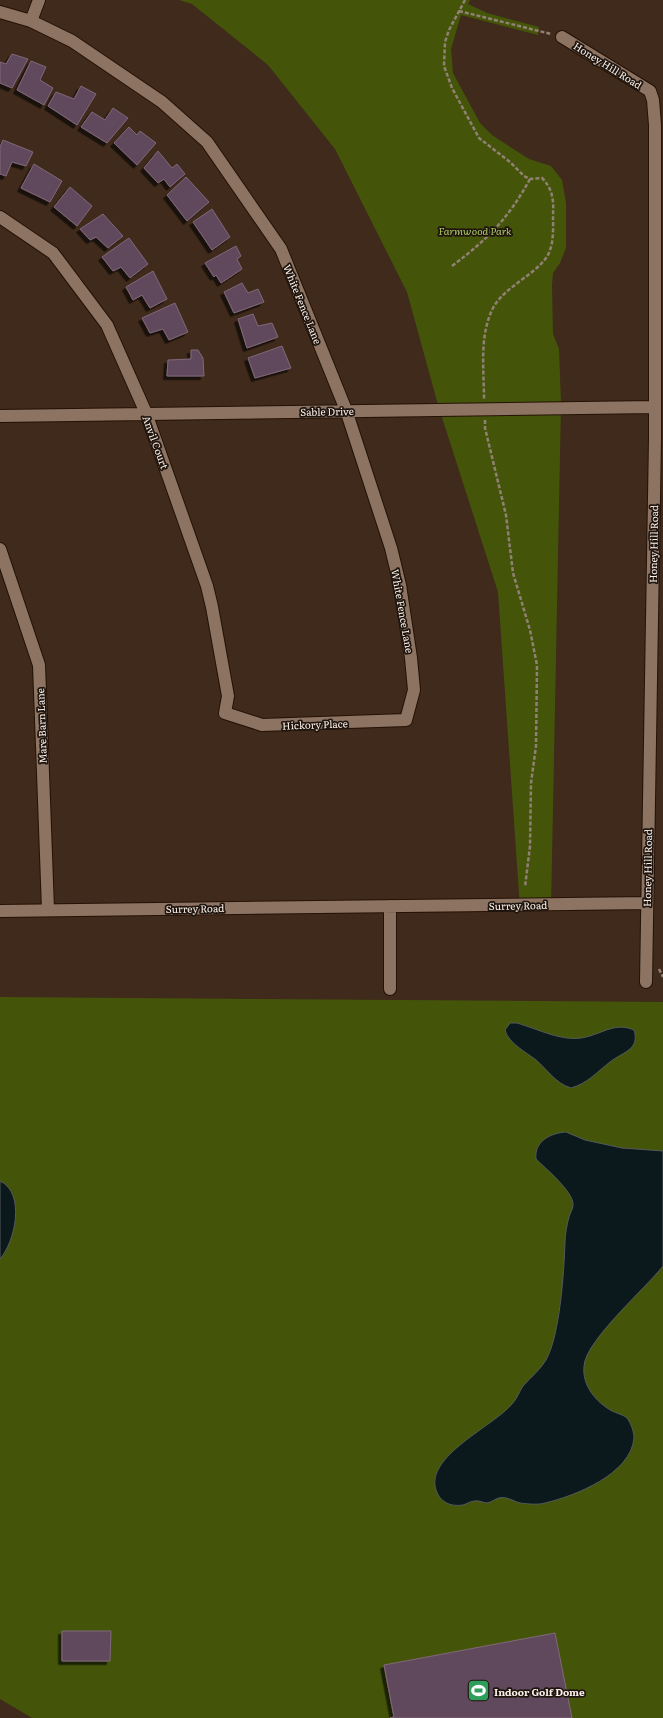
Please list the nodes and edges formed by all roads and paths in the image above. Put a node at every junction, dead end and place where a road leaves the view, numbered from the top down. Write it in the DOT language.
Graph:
graph roads {
  1 [pos="39,0"];
  2 [pos="465,0"];
  3 [pos="459,11"];
  4 [pos="0,12"];
  5 [pos="31,21"];
  6 [pos="562,37"];
  7 [pos="530,180"];
  8 [pos="0,217"];
  9 [pos="452,266"];
  10 [pos="484,393"];
  11 [pos="654,407"];
  12 [pos="346,410"];
  13 [pos="146,413"];
  14 [pos="0,416"];
  15 [pos="485,428"];
  16 [pos="0,549"];
  17 [pos="226,713"];
  18 [pos="406,720"];
  19 [pos="525,887"];
  20 [pos="647,903"];
  21 [pos="390,906"];
  22 [pos="48,910"];
  23 [pos="0,911"];
  24 [pos="659,969"];
  25 [pos="663,977"];
  26 [pos="646,982"];
  27 [pos="390,989"];
  1 -- 5 [label="street"];
  2 -- 3 [label="path"];
  3 -- 6 [label="path"];
  3 -- 7 [label="path"];
  4 -- 5 [label="street, White Fence Lane"];
  5 -- 12 [label="street, White Fence Lane"];
  6 -- 11 [label="street, Honey Hill Road"];
  7 -- 9 [label="path"];
  7 -- 10 [label="path"];
  8 -- 13 [label="street, Anvil Court"];
  11 -- 12 [label="street, Sable Drive"];
  11 -- 20 [label="street, Honey Hill Road"];
  12 -- 13 [label="street, Sable Drive"];
  12 -- 18 [label="street, White Fence Lane"];
  13 -- 14 [label="street, Sable Drive"];
  13 -- 17 [label="street, Anvil Court"];
  15 -- 19 [label="path"];
  16 -- 22 [label="street, Mare Barn Lane"];
  17 -- 18 [label="street, Hickory Place"];
  20 -- 21 [label="street, Surrey Road"];
  20 -- 26 [label="street, Honey Hill Road"];
  21 -- 22 [label="street, Surrey Road"];
  21 -- 27 [label="street"];
  22 -- 23 [label="street, Surrey Road"];
  24 -- 25 [label="path"];
}
